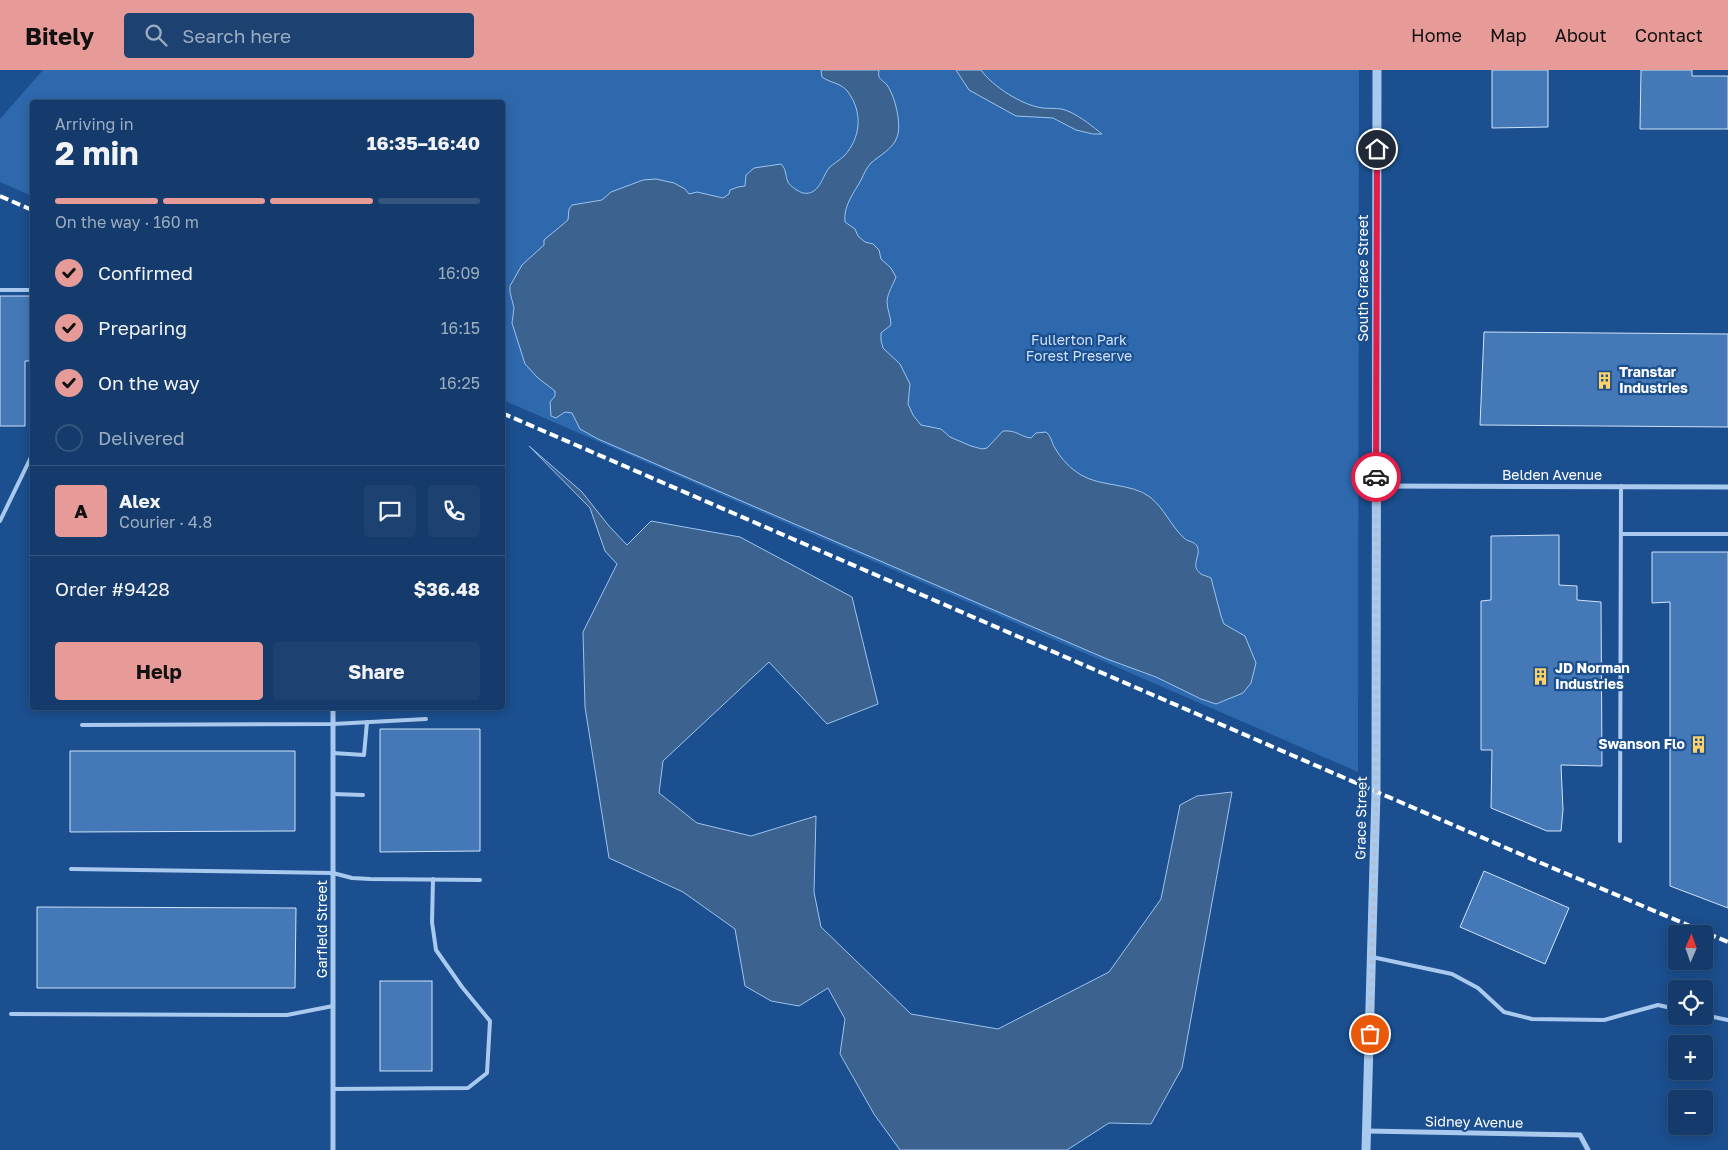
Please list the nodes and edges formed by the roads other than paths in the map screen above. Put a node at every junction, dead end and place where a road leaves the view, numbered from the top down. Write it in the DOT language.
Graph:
graph roads {
  1 [pos="1377,70"];
  2 [pos="0,290"];
  3 [pos="30,290"];
  4 [pos="30,459"];
  5 [pos="1376,486"];
  6 [pos="1621,486"];
  7 [pos="1728,487"];
  8 [pos="0,521"];
  9 [pos="1621,534"];
  10 [pos="1728,534"];
  11 [pos="333,710"];
  12 [pos="426,719"];
  13 [pos="367,722"];
  14 [pos="333,724"];
  15 [pos="82,725"];
  16 [pos="333,753"];
  17 [pos="333,794"];
  18 [pos="363,795"];
  19 [pos="1620,840"];
  20 [pos="71,869"];
  21 [pos="333,873"];
  22 [pos="434,880"];
  23 [pos="480,880"];
  24 [pos="1372,957"];
  25 [pos="333,1006"];
  26 [pos="1668,1007"];
  27 [pos="11,1014"];
  28 [pos="1713,1017"];
  29 [pos="1728,1020"];
  30 [pos="333,1088"];
  31 [pos="1368,1131"];
  32 [pos="333,1150"];
  33 [pos="1366,1150"];
  34 [pos="1588,1150"];
  1 -- 5 [label="street, South Grace Street"];
  2 -- 3 [label="lane"];
  4 -- 8 [label="lane"];
  5 -- 6 [label="street, Belden Avenue"];
  5 -- 24 [label="street, Grace Street"];
  6 -- 7 [label="street, Belden Avenue"];
  6 -- 9 [label="lane"];
  9 -- 10 [label="lane"];
  9 -- 19 [label="lane"];
  11 -- 14 [label="street, Garfield Street"];
  12 -- 13 [label="lane"];
  13 -- 14 [label="lane"];
  13 -- 16 [label="lane"];
  14 -- 15 [label="lane"];
  14 -- 16 [label="street, Garfield Street"];
  16 -- 17 [label="street, Garfield Street"];
  17 -- 18 [label="lane"];
  17 -- 21 [label="street, Garfield Street"];
  20 -- 21 [label="lane"];
  21 -- 22 [label="lane"];
  21 -- 25 [label="street, Garfield Street"];
  22 -- 23 [label="lane"];
  22 -- 30 [label="lane"];
  24 -- 26 [label="lane"];
  24 -- 31 [label="street, Grace Street"];
  25 -- 27 [label="lane"];
  25 -- 30 [label="street, Garfield Street"];
  28 -- 29 [label="lane"];
  30 -- 32 [label="street, Garfield Street"];
  31 -- 33 [label="street, Grace Street"];
  31 -- 34 [label="street, Sidney Avenue"];
}
